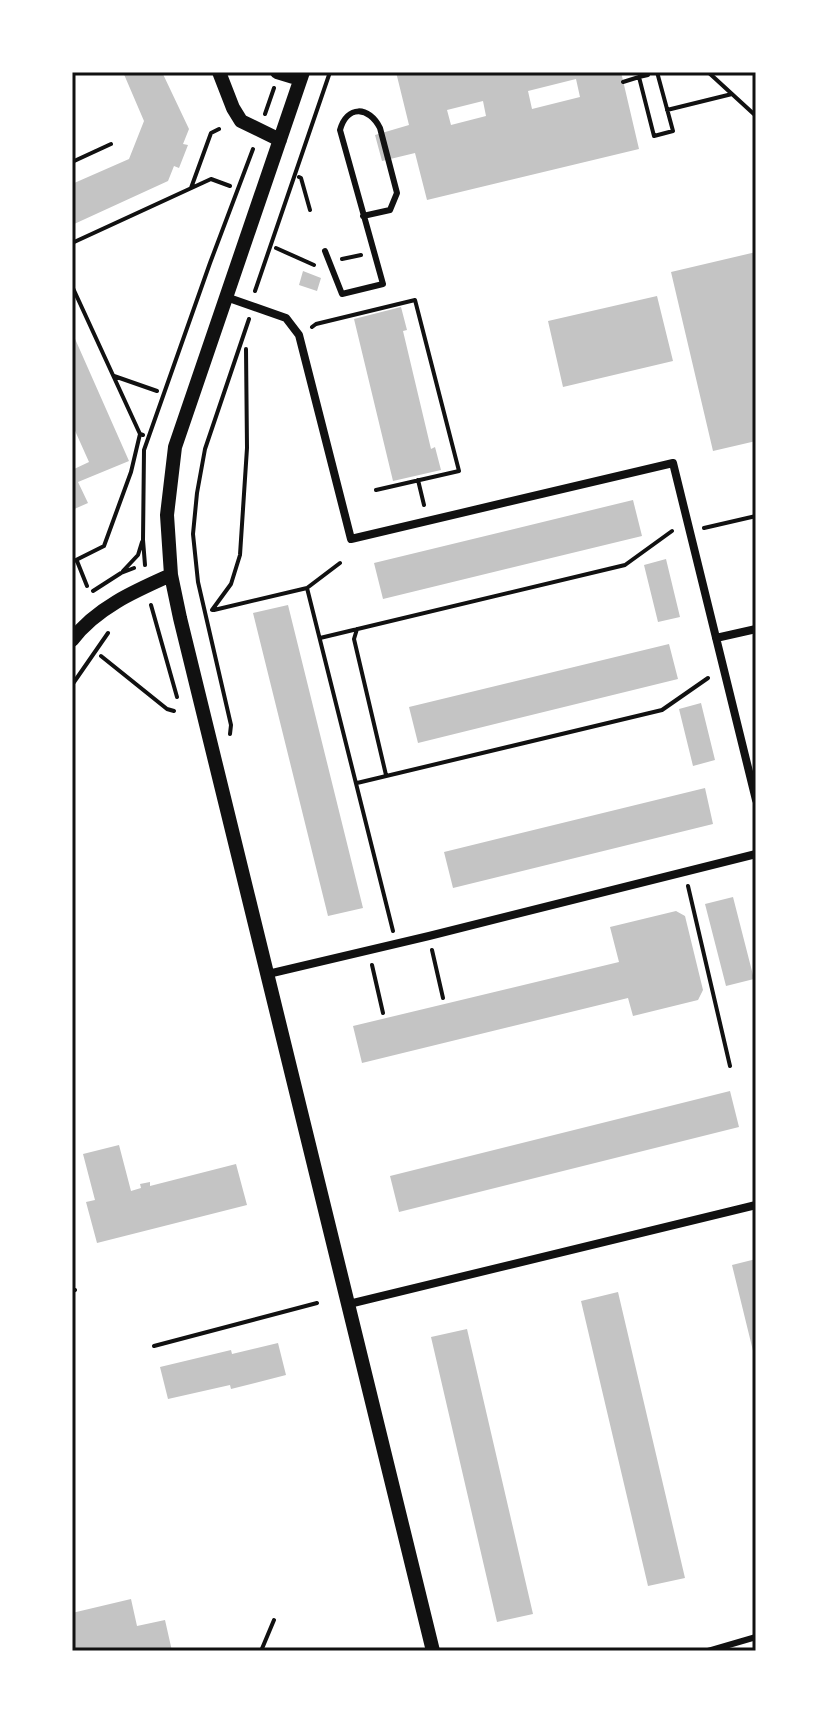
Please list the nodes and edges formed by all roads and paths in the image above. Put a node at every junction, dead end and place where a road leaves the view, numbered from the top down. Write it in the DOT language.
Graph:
graph roads {
  1 [pos="219,72"];
  2 [pos="277,72"];
  3 [pos="330,72"];
  4 [pos="647,72"];
  5 [pos="657,72"];
  6 [pos="708,72"];
  7 [pos="302,76"];
  8 [pos="639,77"];
  9 [pos="623,82"];
  10 [pos="732,94"];
  11 [pos="667,110"];
  12 [pos="756,116"];
  13 [pos="219,129"];
  14 [pos="280,140"];
  15 [pos="111,144"];
  16 [pos="72,162"];
  17 [pos="247,165"];
  18 [pos="299,177"];
  19 [pos="230,186"];
  20 [pos="191,188"];
  21 [pos="310,210"];
  22 [pos="363,216"];
  23 [pos="72,243"];
  24 [pos="276,248"];
  25 [pos="325,251"];
  26 [pos="374,252"];
  27 [pos="330,262"];
  28 [pos="72,286"];
  29 [pos="226,297"];
  30 [pos="252,306"];
  31 [pos="299,335"];
  32 [pos="246,349"];
  33 [pos="112,376"];
  34 [pos="157,391"];
  35 [pos="418,480"];
  36 [pos="376,490"];
  37 [pos="756,516"];
  38 [pos="687,520"];
  39 [pos="428,521"];
  40 [pos="690,532"];
  41 [pos="74,562"];
  42 [pos="340,563"];
  43 [pos="121,573"];
  44 [pos="171,575"];
  45 [pos="87,586"];
  46 [pos="307,588"];
  47 [pos="113,627"];
  48 [pos="357,629"];
  49 [pos="756,629"];
  50 [pos="320,638"];
  51 [pos="716,638"];
  52 [pos="72,640"];
  53 [pos="101,656"];
  54 [pos="723,667"];
  55 [pos="72,685"];
  56 [pos="174,711"];
  57 [pos="218,771"];
  58 [pos="386,775"];
  59 [pos="357,783"];
  60 [pos="756,800"];
  61 [pos="756,854"];
  62 [pos="685,872"];
  63 [pos="396,944"];
  64 [pos="435,966"];
  65 [pos="268,974"];
  66 [pos="376,984"];
  67 [pos="443,998"];
  68 [pos="383,1013"];
  69 [pos="730,1066"];
  70 [pos="756,1205"];
  71 [pos="317,1303"];
  72 [pos="349,1304"];
  73 [pos="154,1346"];
  74 [pos="274,1620"];
  75 [pos="756,1637"];
  76 [pos="261,1651"];
  77 [pos="433,1651"];
  78 [pos="708,1651"];
  1 -- 14 [label="street"];
  2 -- 7 [label="street"];
  3 -- 30 [label="path"];
  4 -- 8 [label="path"];
  5 -- 11 [label="path"];
  6 -- 10 [label="path"];
  7 -- 14 [label="street"];
  8 -- 9 [label="path"];
  8 -- 11 [label="path"];
  10 -- 11 [label="path"];
  10 -- 12 [label="path"];
  13 -- 20 [label="path"];
  14 -- 29 [label="street"];
  15 -- 16 [label="path"];
  17 -- 43 [label="path"];
  18 -- 21 [label="path"];
  19 -- 20 [label="path"];
  20 -- 23 [label="path"];
  22 -- 22 [label="lane"];
  22 -- 26 [label="lane"];
  24 -- 27 [label="path"];
  25 -- 27 [label="lane"];
  26 -- 27 [label="path"];
  26 -- 27 [label="lane"];
  28 -- 33 [label="path"];
  29 -- 30 [label="street"];
  29 -- 44 [label="street"];
  30 -- 31 [label="street"];
  30 -- 57 [label="path"];
  31 -- 35 [label="path"];
  31 -- 39 [label="street"];
  32 -- 46 [label="path"];
  33 -- 34 [label="path"];
  33 -- 41 [label="path"];
  35 -- 36 [label="path"];
  35 -- 39 [label="path"];
  37 -- 40 [label="path"];
  38 -- 39 [label="street"];
  38 -- 40 [label="street"];
  38 -- 48 [label="path"];
  40 -- 51 [label="street"];
  41 -- 45 [label="path"];
  42 -- 46 [label="path"];
  44 -- 52 [label="street"];
  44 -- 57 [label="street"];
  46 -- 50 [label="path"];
  47 -- 55 [label="path"];
  48 -- 50 [label="path"];
  48 -- 58 [label="path"];
  49 -- 51 [label="street"];
  50 -- 59 [label="path"];
  51 -- 54 [label="street"];
  53 -- 56 [label="path"];
  54 -- 58 [label="path"];
  54 -- 60 [label="street"];
  57 -- 65 [label="street"];
  58 -- 59 [label="path"];
  59 -- 63 [label="path"];
  61 -- 62 [label="street"];
  62 -- 63 [label="street"];
  62 -- 69 [label="path"];
  63 -- 65 [label="street"];
  64 -- 67 [label="path"];
  65 -- 72 [label="street"];
  66 -- 68 [label="path"];
  70 -- 72 [label="street"];
  71 -- 73 [label="path"];
  72 -- 77 [label="street"];
  74 -- 76 [label="path"];
  75 -- 78 [label="lane"];
}
